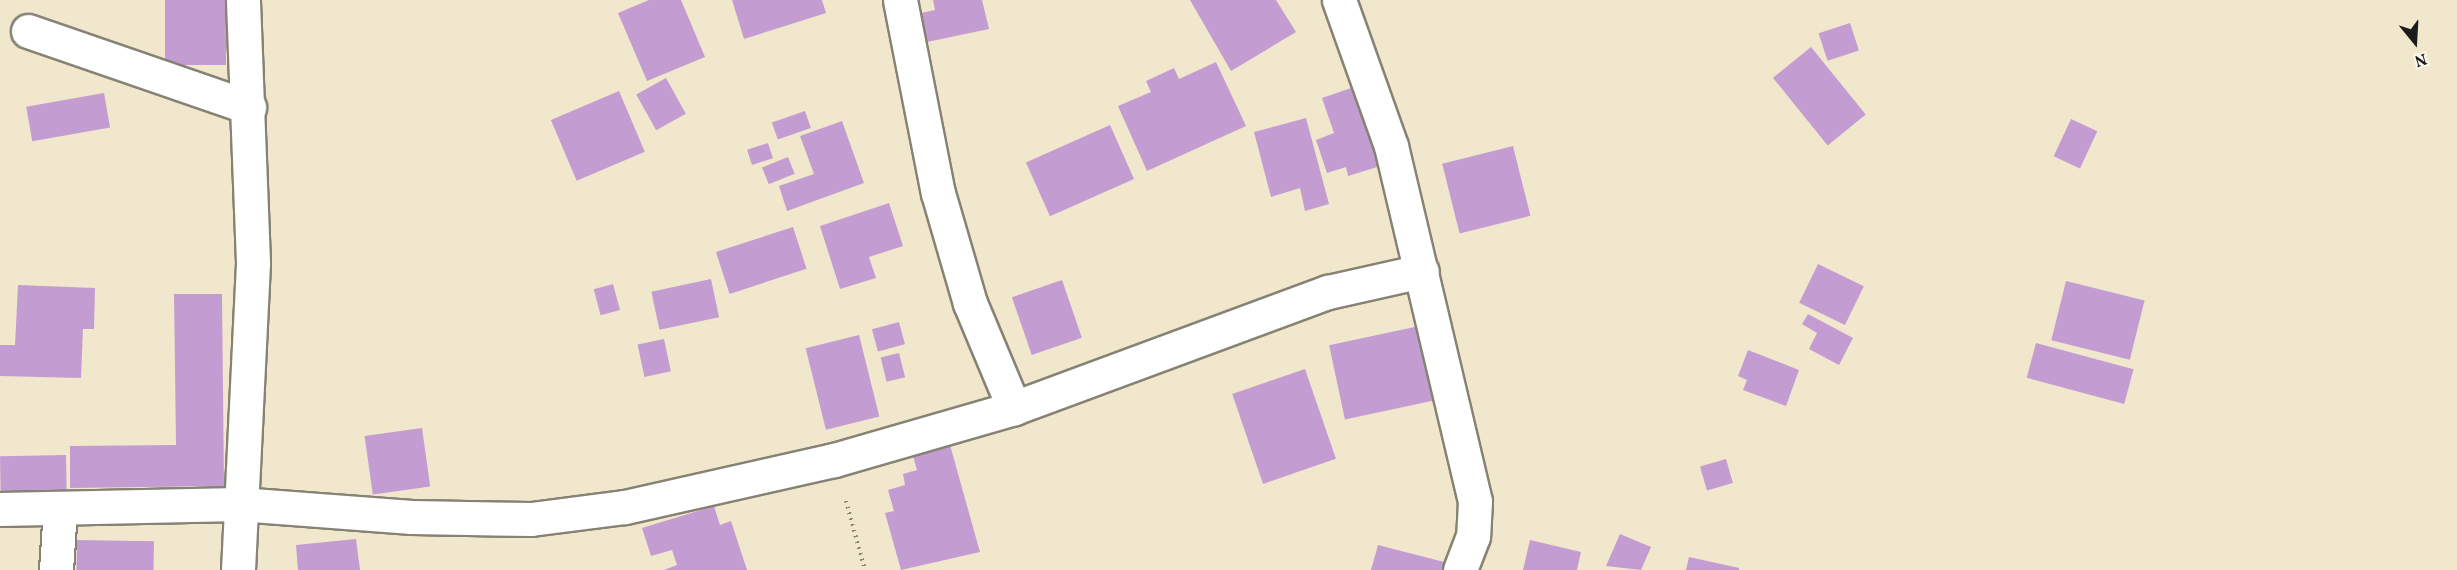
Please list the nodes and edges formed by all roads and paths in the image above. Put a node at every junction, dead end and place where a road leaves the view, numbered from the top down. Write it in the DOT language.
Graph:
graph roads {
  1 [pos="243,0"];
  2 [pos="900,0"];
  3 [pos="1339,0"];
  4 [pos="28,31"];
  5 [pos="249,107"];
  6 [pos="1422,272"];
  7 [pos="1014,408"];
  8 [pos="834,460"];
  9 [pos="239,504"];
  10 [pos="60,508"];
  11 [pos="0,509"];
  12 [pos="56,570"];
  13 [pos="238,570"];
  14 [pos="865,570"];
  15 [pos="1460,570"];
  1 -- 5 [label="street"];
  2 -- 7 [label="street"];
  3 -- 6 [label="street"];
  4 -- 5 [label="street"];
  5 -- 9 [label="street"];
  6 -- 7 [label="street"];
  6 -- 15 [label="street"];
  7 -- 8 [label="street"];
  8 -- 9 [label="street"];
  8 -- 14 [label="path"];
  9 -- 10 [label="street"];
  9 -- 13 [label="street"];
  10 -- 11 [label="street"];
  10 -- 12 [label="street"];
}
